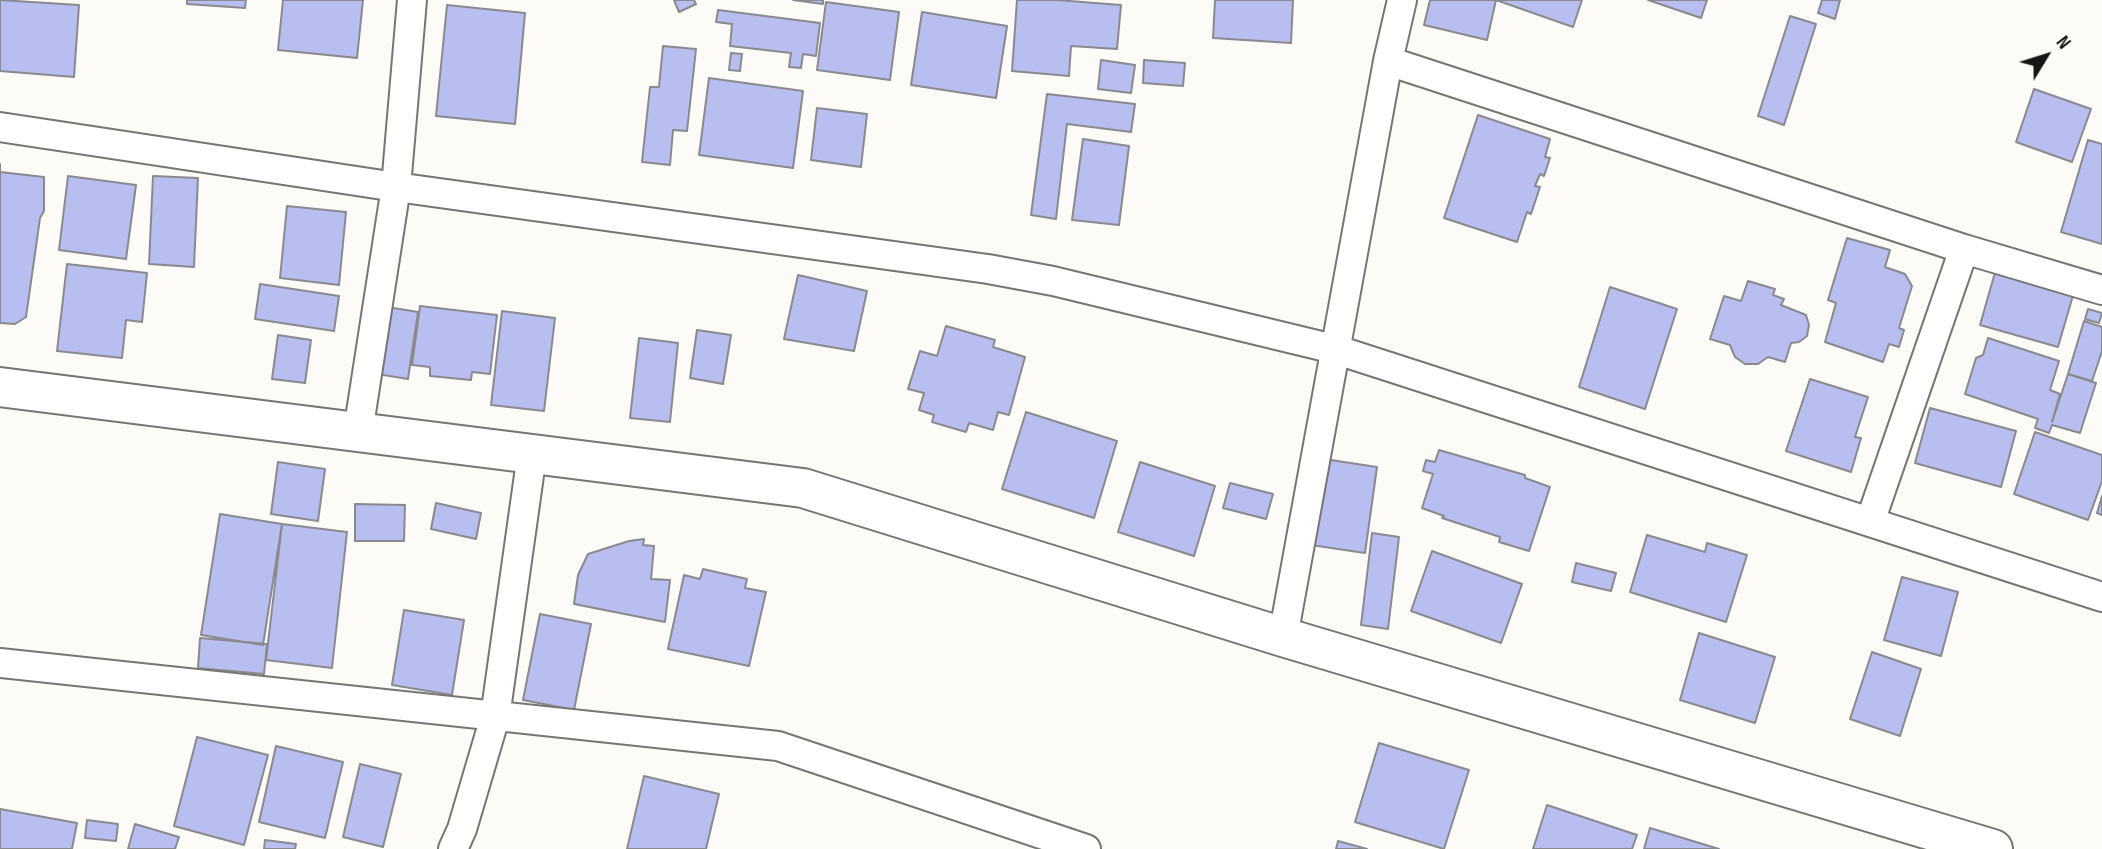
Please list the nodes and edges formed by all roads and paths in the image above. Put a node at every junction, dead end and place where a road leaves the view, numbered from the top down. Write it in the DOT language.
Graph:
graph roads {
  1 [pos="412,0"];
  2 [pos="1402,0"];
  3 [pos="1388,61"];
  4 [pos="0,127"];
  5 [pos="396,187"];
  6 [pos="1964,249"];
  7 [pos="2102,290"];
  8 [pos="1334,349"];
  9 [pos="0,387"];
  10 [pos="358,432"];
  11 [pos="532,454"];
  12 [pos="1870,522"];
  13 [pos="2102,597"];
  14 [pos="1283,637"];
  15 [pos="0,663"];
  16 [pos="495,717"];
  17 [pos="453,849"];
  18 [pos="1086,849"];
  19 [pos="1993,849"];
  1 -- 5 [label="street"];
  2 -- 3 [label="street"];
  3 -- 6 [label="street"];
  3 -- 8 [label="street"];
  4 -- 5 [label="street"];
  5 -- 8 [label="street"];
  5 -- 10 [label="street"];
  6 -- 7 [label="street"];
  6 -- 12 [label="street"];
  8 -- 12 [label="street"];
  8 -- 14 [label="street"];
  9 -- 10 [label="main road"];
  10 -- 11 [label="main road"];
  11 -- 14 [label="main road"];
  11 -- 16 [label="street"];
  12 -- 13 [label="street"];
  14 -- 19 [label="main road"];
  15 -- 16 [label="street"];
  16 -- 17 [label="street"];
  16 -- 18 [label="street"];
}
